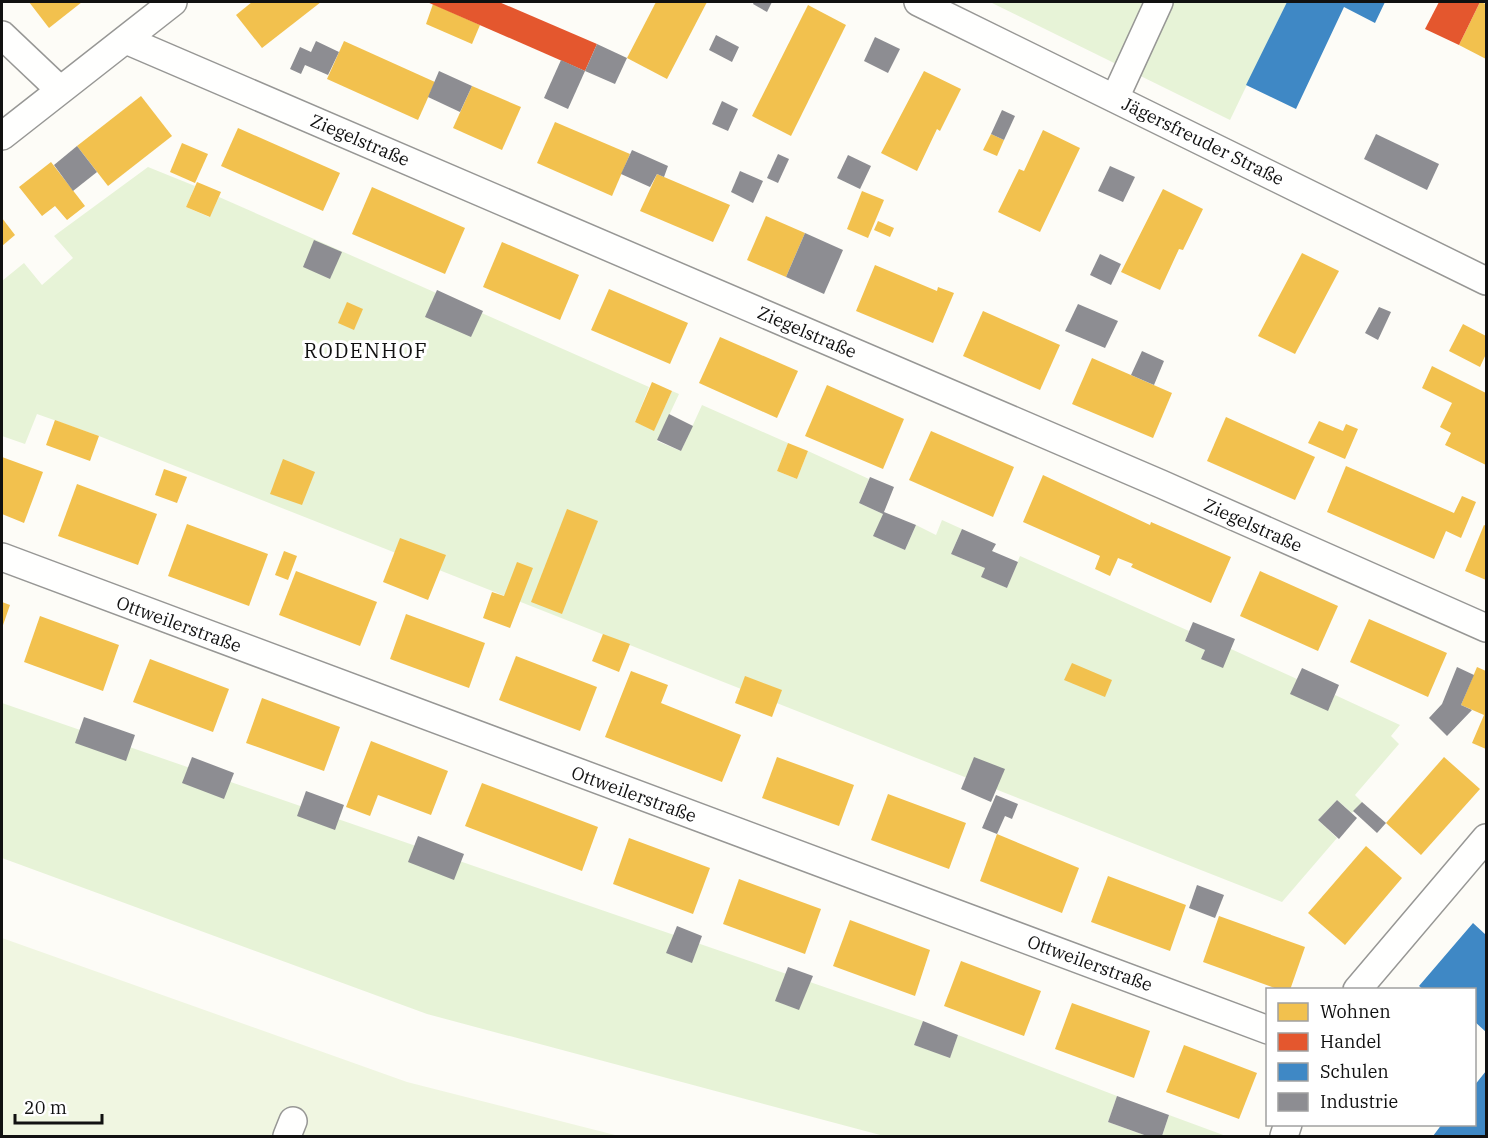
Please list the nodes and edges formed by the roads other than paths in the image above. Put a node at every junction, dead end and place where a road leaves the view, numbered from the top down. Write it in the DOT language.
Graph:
graph roads {
  1 [pos="173,2"];
  2 [pos="918,2"];
  3 [pos="1159,2"];
  4 [pos="2,35"];
  5 [pos="126,40"];
  6 [pos="59,89"];
  7 [pos="1115,98"];
  8 [pos="2,136"];
  9 [pos="1486,281"];
  10 [pos="2,558"];
  11 [pos="1486,628"];
  12 [pos="1486,838"];
  13 [pos="1359,988"];
  14 [pos="1266,1029"];
  1 -- 5 [label="street"];
  2 -- 7 [label="street, Jägersfreuder Straße"];
  3 -- 7 [label="street"];
  4 -- 6 [label="street"];
  5 -- 6 [label="street"];
  5 -- 11 [label="street, Ziegelstraße"];
  6 -- 8 [label="street"];
  7 -- 9 [label="street, Jägersfreuder Straße"];
  10 -- 14 [label="street, Ottweilerstraße"];
  12 -- 13 [label="street"];
}
